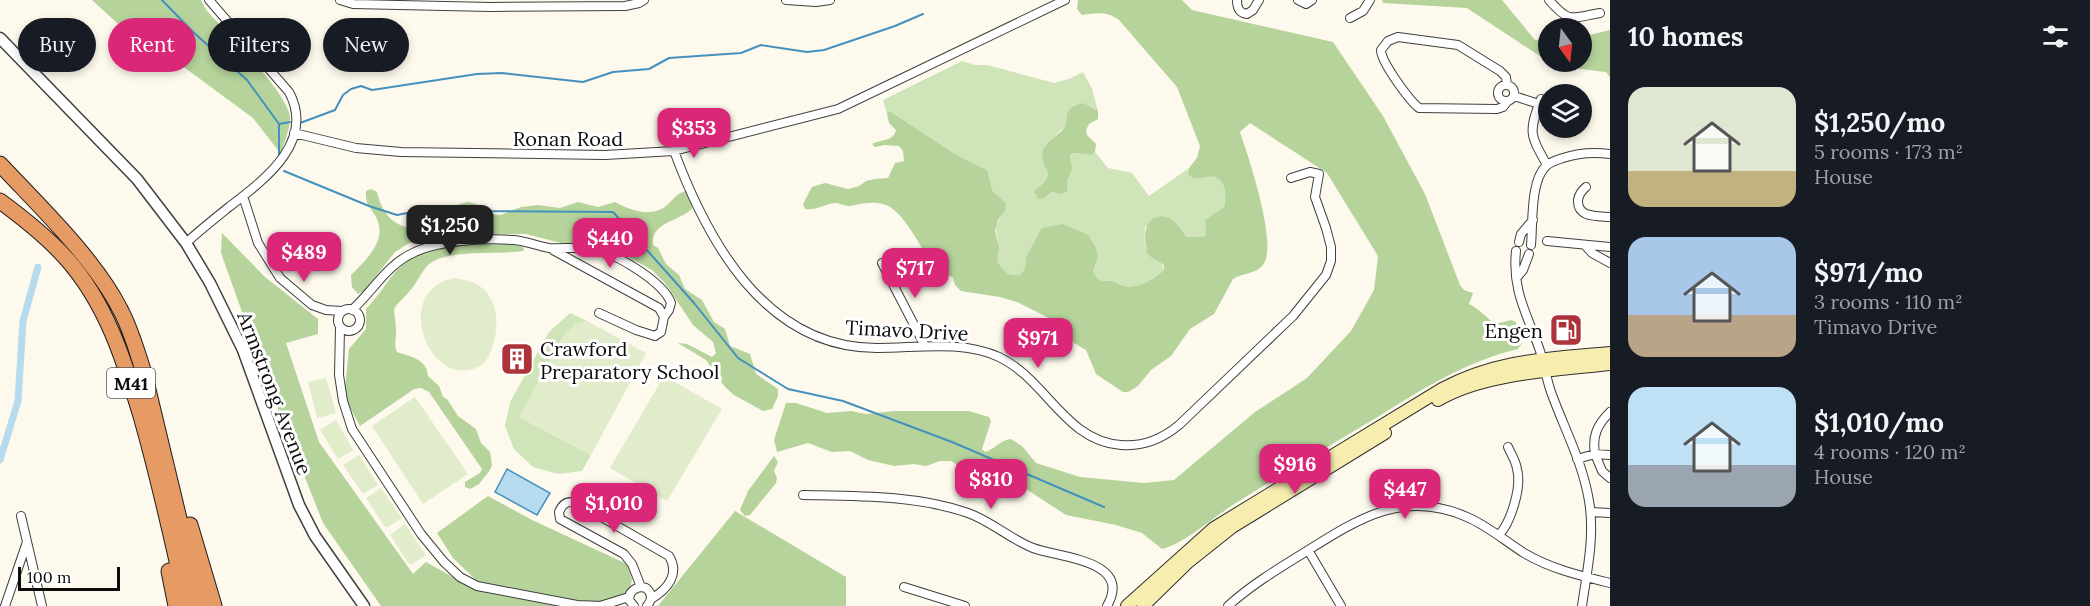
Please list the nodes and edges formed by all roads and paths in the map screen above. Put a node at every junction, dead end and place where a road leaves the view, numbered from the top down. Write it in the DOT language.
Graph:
graph roads {
  1 [pos="209,0"];
  2 [pos="340,0"];
  3 [pos="644,0"];
  4 [pos="786,0"];
  5 [pos="830,0"];
  6 [pos="1065,0"];
  7 [pos="1238,0"];
  8 [pos="1259,0"];
  9 [pos="1298,0"];
  10 [pos="1312,0"];
  11 [pos="1370,0"];
  12 [pos="1549,0"];
  13 [pos="353,2"];
  14 [pos="1052,2"];
  15 [pos="449,3"];
  16 [pos="547,3"];
  17 [pos="1600,13"];
  18 [pos="1350,18"];
  19 [pos="0,38"];
  20 [pos="1507,85"];
  21 [pos="1511,99"];
  22 [pos="294,133"];
  23 [pos="674,151"];
  24 [pos="1610,153"];
  25 [pos="0,164"];
  26 [pos="1547,165"];
  27 [pos="1291,178"];
  28 [pos="1586,187"];
  29 [pos="243,196"];
  30 [pos="0,201"];
  31 [pos="1610,217"];
  32 [pos="1534,219"];
  33 [pos="1547,241"];
  34 [pos="186,243"];
  35 [pos="1585,245"];
  36 [pos="1610,247"];
  37 [pos="547,248"];
  38 [pos="882,263"];
  39 [pos="1610,263"];
  40 [pos="1518,276"];
  41 [pos="326,310"];
  42 [pos="342,311"];
  43 [pos="355,312"];
  44 [pos="599,314"];
  45 [pos="664,317"];
  46 [pos="339,325"];
  47 [pos="351,331"];
  48 [pos="925,346"];
  49 [pos="340,347"];
  50 [pos="1610,353"];
  51 [pos="1541,358"];
  52 [pos="125,362"];
  53 [pos="1610,364"];
  54 [pos="1545,372"];
  55 [pos="144,373"];
  56 [pos="1610,412"];
  57 [pos="1508,447"];
  58 [pos="1592,455"];
  59 [pos="1610,455"];
  60 [pos="1577,459"];
  61 [pos="1610,478"];
  62 [pos="803,495"];
  63 [pos="1590,512"];
  64 [pos="1610,513"];
  65 [pos="21,516"];
  66 [pos="1499,535"];
  67 [pos="27,541"];
  68 [pos="1308,550"];
  69 [pos="1586,578"];
  70 [pos="1610,583"];
  71 [pos="904,586"];
  72 [pos="634,596"];
  73 [pos="649,603"];
  74 [pos="5,606"];
  75 [pos="42,606"];
  76 [pos="176,606"];
  77 [pos="187,606"];
  78 [pos="200,606"];
  79 [pos="214,606"];
  80 [pos="364,606"];
  81 [pos="601,606"];
  82 [pos="614,606"];
  83 [pos="965,606"];
  84 [pos="1107,606"];
  85 [pos="1128,606"];
  86 [pos="1143,606"];
  87 [pos="1228,606"];
  88 [pos="1341,606"];
  89 [pos="1582,606"];
  1 -- 22 [label="street"];
  2 -- 13 [label="street"];
  3 -- 16 [label="street"];
  4 -- 5 [label="street"];
  6 -- 14 [label="street, Ronan Road"];
  7 -- 8 [label="street"];
  9 -- 10 [label="street"];
  11 -- 18 [label="street"];
  12 -- 17 [label="street"];
  13 -- 15 [label="street"];
  14 -- 23 [label="street, Ronan Road"];
  15 -- 16 [label="street"];
  19 -- 34 [label="street, Armstrong Avenue"];
  20 -- 21 [label="street"];
  20 -- 21 [label="street"];
  20 -- 21 [label="street"];
  21 -- 26 [label="street"];
  22 -- 23 [label="street, Ronan Road"];
  22 -- 29 [label="street"];
  23 -- 48 [label="street, Timavo Drive"];
  24 -- 26 [label="street"];
  25 -- 55 [label="highway, M41"];
  26 -- 32 [label="street"];
  27 -- 48 [label="street, Timavo Drive"];
  28 -- 31 [label="street"];
  29 -- 34 [label="street"];
  29 -- 41 [label="street"];
  30 -- 52 [label="highway, M41"];
  32 -- 40 [label="street"];
  32 -- 40 [label="street"];
  33 -- 35 [label="street"];
  34 -- 80 [label="street, Armstrong Avenue"];
  35 -- 36 [label="street"];
  35 -- 39 [label="street"];
  37 -- 43 [label="street"];
  37 -- 45 [label="street"];
  37 -- 45 [label="street"];
  38 -- 48 [label="street"];
  40 -- 51 [label="street"];
  41 -- 42 [label="street"];
  41 -- 46 [label="street"];
  42 -- 43 [label="street"];
  42 -- 46 [label="street"];
  43 -- 47 [label="street"];
  44 -- 45 [label="street"];
  46 -- 47 [label="street"];
  46 -- 49 [label="street"];
  47 -- 49 [label="street"];
  49 -- 81 [label="street"];
  50 -- 51 [label="main road"];
  51 -- 54 [label="street"];
  51 -- 85 [label="main road"];
  52 -- 76 [label="highway"];
  52 -- 77 [label="highway, M41"];
  53 -- 54 [label="main road"];
  54 -- 60 [label="street"];
  54 -- 86 [label="main road"];
  55 -- 78 [label="highway, M41"];
  55 -- 79 [label="highway"];
  56 -- 58 [label="street"];
  57 -- 66 [label="street"];
  58 -- 59 [label="street"];
  58 -- 60 [label="street"];
  58 -- 61 [label="street"];
  60 -- 63 [label="street"];
  62 -- 84 [label="street"];
  63 -- 64 [label="street"];
  63 -- 69 [label="street"];
  65 -- 67 [label="street"];
  66 -- 68 [label="street"];
  66 -- 69 [label="street"];
  67 -- 74 [label="street"];
  67 -- 75 [label="street"];
  68 -- 87 [label="street"];
  68 -- 88 [label="street"];
  69 -- 70 [label="street"];
  69 -- 89 [label="street"];
  71 -- 83 [label="street"];
  72 -- 73 [label="street"];
  72 -- 73 [label="street"];
  72 -- 81 [label="street"];
  72 -- 82 [label="street"];
}
